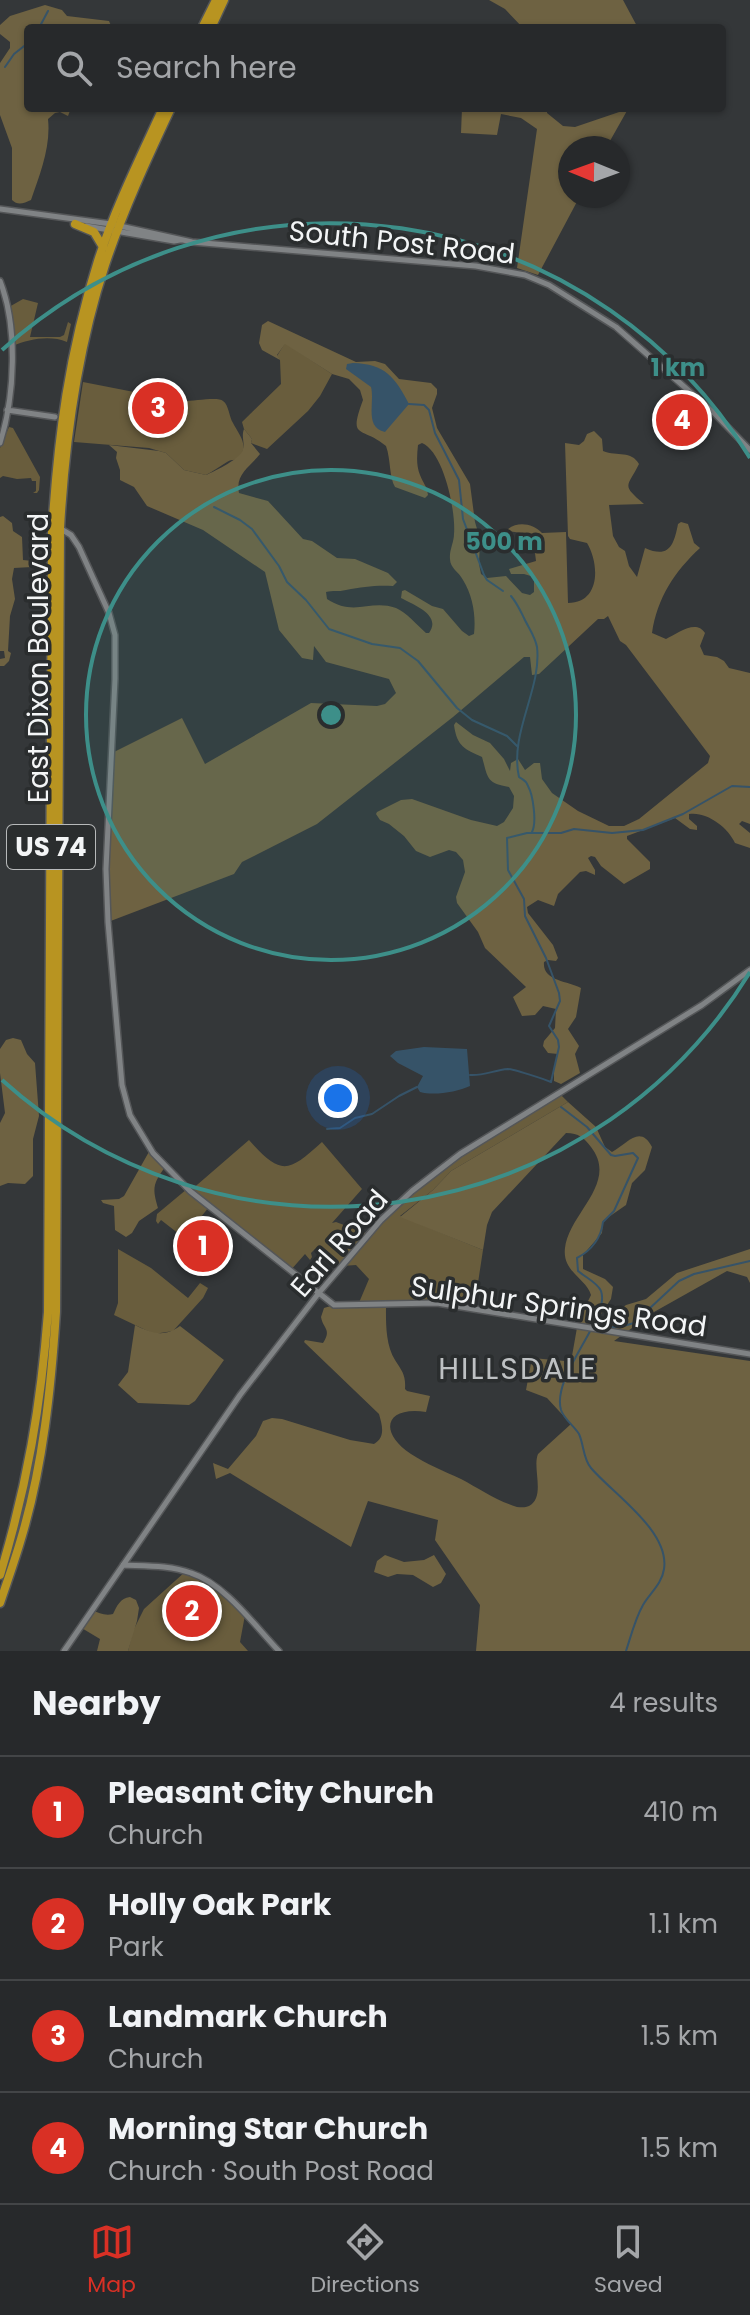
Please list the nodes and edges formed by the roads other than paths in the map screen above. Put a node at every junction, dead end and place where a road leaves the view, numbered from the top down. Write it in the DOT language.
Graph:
graph roads {
  1 [pos="216,0"];
  2 [pos="224,0"];
  3 [pos="204,24"];
  4 [pos="213,24"];
  5 [pos="161,112"];
  6 [pos="169,112"];
  7 [pos="0,209"];
  8 [pos="63,219"];
  9 [pos="75,224"];
  10 [pos="114,228"];
  11 [pos="103,247"];
  12 [pos="0,281"];
  13 [pos="7,410"];
  14 [pos="55,417"];
  15 [pos="0,443"];
  16 [pos="750,450"];
  17 [pos="56,530"];
  18 [pos="750,970"];
  19 [pos="54,971"];
  20 [pos="54,1226"];
  21 [pos="318,1294"];
  22 [pos="750,1354"];
  23 [pos="37,1444"];
  24 [pos="123,1565"];
  25 [pos="0,1575"];
  26 [pos="0,1603"];
  27 [pos="64,1651"];
  28 [pos="279,1651"];
  1 -- 3 [label="highway"];
  2 -- 4 [label="highway"];
  5 -- 10 [label="highway, East Dixon Boulevard / US 74"];
  6 -- 10 [label="highway, East Dixon Boulevard / US 74"];
  7 -- 8 [label="main road, South Post Road"];
  8 -- 9 [label="main road, South Post Road"];
  8 -- 10 [label="main road, South Post Road"];
  9 -- 10 [label="main road, South Post Road"];
  9 -- 11 [label="highway"];
  10 -- 11 [label="highway, East Dixon Boulevard / US 74"];
  10 -- 16 [label="main road, South Post Road"];
  10 -- 17 [label="highway, East Dixon Boulevard / US 74"];
  11 -- 17 [label="highway, East Dixon Boulevard / US 74"];
  12 -- 13 [label="main road"];
  13 -- 14 [label="main road"];
  13 -- 15 [label="main road"];
  17 -- 19 [label="highway, East Dixon Boulevard / US 74"];
  17 -- 19 [label="highway, East Dixon Boulevard / US 74"];
  17 -- 21 [label="main road"];
  18 -- 21 [label="main road, Earl Road"];
  19 -- 20 [label="highway, East Dixon Boulevard / US 74"];
  19 -- 20 [label="highway, East Dixon Boulevard / US 74"];
  20 -- 23 [label="highway, East Dixon Boulevard / US 74"];
  20 -- 23 [label="highway, East Dixon Boulevard / US 74"];
  21 -- 22 [label="main road, Sulphur Springs Road"];
  21 -- 24 [label="main road, Earl Road"];
  23 -- 25 [label="highway, East Dixon Boulevard / US 74"];
  23 -- 26 [label="highway, East Dixon Boulevard / US 74"];
  24 -- 27 [label="main road, Earl Road"];
  24 -- 28 [label="main road"];
}
